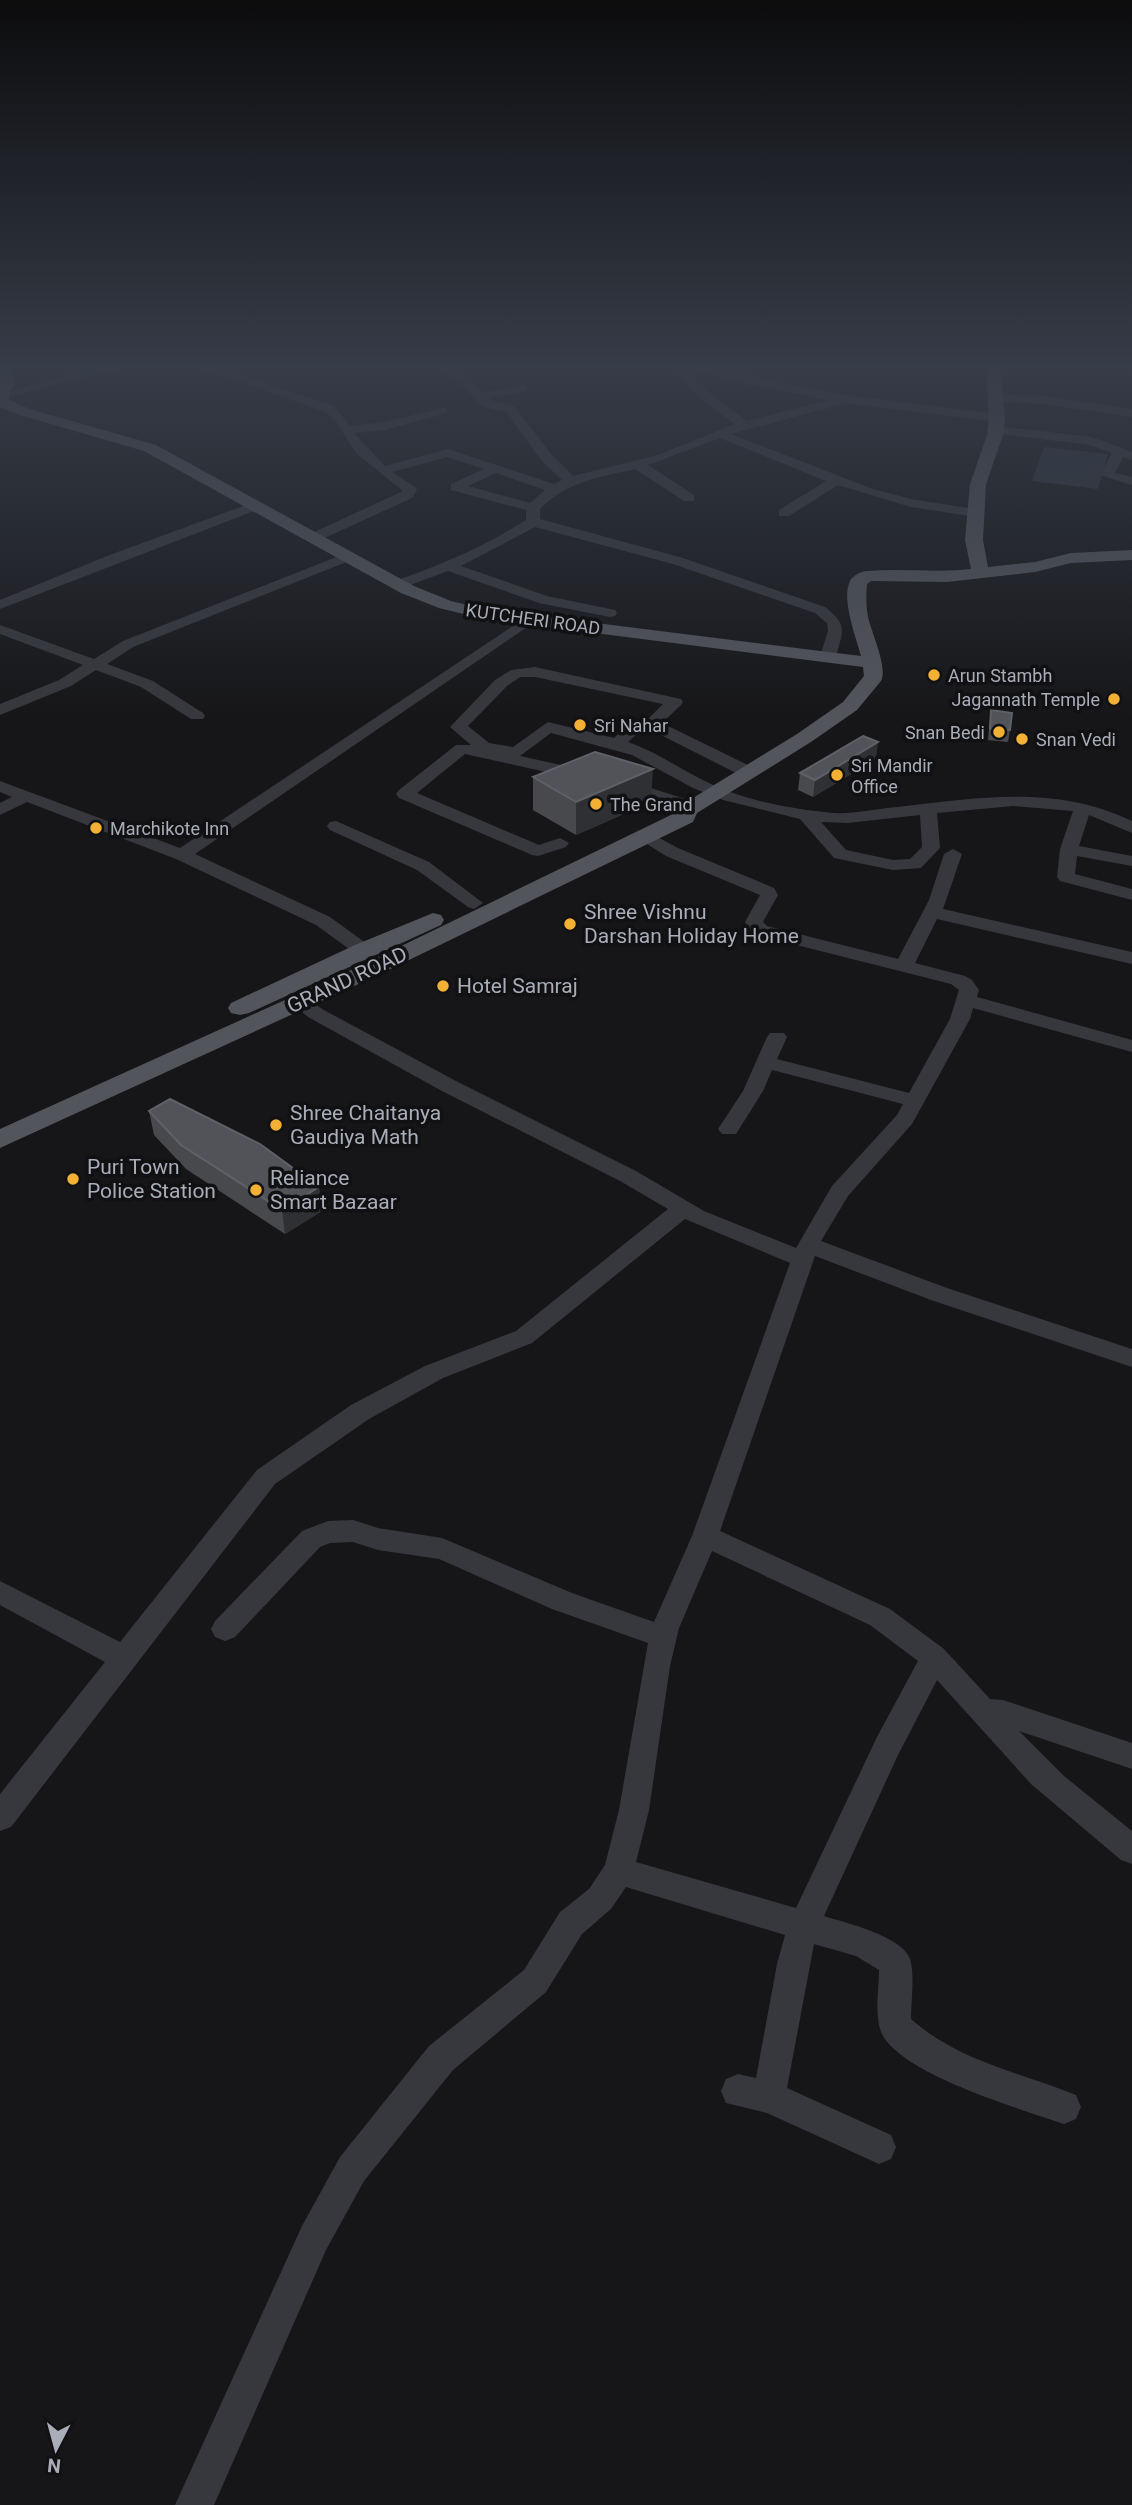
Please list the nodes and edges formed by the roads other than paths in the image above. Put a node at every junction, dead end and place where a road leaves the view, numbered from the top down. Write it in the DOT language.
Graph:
graph roads {
  1 [pos="217,485"];
  2 [pos="401,485"];
  3 [pos="461,485"];
  4 [pos="544,485"];
  5 [pos="561,485"];
  6 [pos="670,485"];
  7 [pos="829,485"];
  8 [pos="851,485"];
  9 [pos="978,485"];
  10 [pos="553,488"];
  11 [pos="690,498"];
  12 [pos="254,506"];
  13 [pos="784,513"];
  14 [pos="976,513"];
  15 [pos="533,515"];
  16 [pos="313,538"];
  17 [pos="1132,555"];
  18 [pos="349,556"];
  19 [pos="450,567"];
  20 [pos="981,573"];
  21 [pos="397,585"];
  22 [pos="0,605"];
  23 [pos="610,613"];
  24 [pos="528,620"];
  25 [pos="0,629"];
  26 [pos="828,656"];
  27 [pos="873,663"];
  28 [pos="90,665"];
  29 [pos="0,710"];
  30 [pos="197,716"];
  31 [pos="652,724"];
  32 [pos="615,744"];
  33 [pos="748,772"];
  34 [pos="0,786"];
  35 [pos="715,792"];
  36 [pos="26,796"];
  37 [pos="690,808"];
  38 [pos="1083,808"];
  39 [pos="0,810"];
  40 [pos="928,810"];
  41 [pos="806,815"];
  42 [pos="336,826"];
  43 [pos="1132,828"];
  44 [pos="648,837"];
  45 [pos="560,843"];
  46 [pos="1069,849"];
  47 [pos="953,853"];
  48 [pos="182,855"];
  49 [pos="1132,861"];
  50 [pos="1132,895"];
  51 [pos="474,903"];
  52 [pos="932,912"];
  53 [pos="370,958"];
  54 [pos="1132,958"];
  55 [pos="903,967"];
  56 [pos="966,1000"];
  57 [pos="300,1002"];
  58 [pos="777,1037"];
  59 [pos="1132,1046"];
  60 [pos="765,1062"];
  61 [pos="915,1101"];
  62 [pos="0,1121"];
  63 [pos="729,1129"];
  64 [pos="0,1139"];
  65 [pos="684,1208"];
  66 [pos="805,1252"];
  67 [pos="1132,1358"];
  68 [pos="705,1536"];
  69 [pos="0,1592"];
  70 [pos="225,1629"];
  71 [pos="663,1637"];
  72 [pos="124,1658"];
  73 [pos="934,1658"];
  74 [pos="981,1710"];
  75 [pos="1132,1756"];
  76 [pos="0,1817"];
  77 [pos="1132,1850"];
  78 [pos="619,1871"];
  79 [pos="804,1925"];
  80 [pos="754,2094"];
  81 [pos="1064,2107"];
  82 [pos="879,2147"];
  83 [pos="194,2505"];
  1 -- 12 [label="main road, KUTCHERI ROAD"];
  2 -- 16 [label="street"];
  3 -- 15 [label="street"];
  4 -- 10 [label="street"];
  5 -- 10 [label="street"];
  6 -- 11 [label="street"];
  7 -- 13 [label="street"];
  8 -- 14 [label="street"];
  9 -- 14 [label="main road"];
  10 -- 15 [label="street"];
  12 -- 16 [label="main road, KUTCHERI ROAD"];
  12 -- 22 [label="street"];
  14 -- 20 [label="main road"];
  15 -- 19 [label="street"];
  15 -- 26 [label="street"];
  16 -- 18 [label="main road, KUTCHERI ROAD"];
  17 -- 20 [label="main road"];
  18 -- 21 [label="main road, KUTCHERI ROAD"];
  18 -- 28 [label="street"];
  19 -- 21 [label="street"];
  19 -- 23 [label="street"];
  20 -- 27 [label="main road"];
  21 -- 24 [label="main road, KUTCHERI ROAD"];
  24 -- 26 [label="main road, KUTCHERI ROAD"];
  24 -- 48 [label="street"];
  25 -- 28 [label="street"];
  26 -- 27 [label="main road, KUTCHERI ROAD"];
  27 -- 33 [label="main road, GRAND ROAD"];
  28 -- 29 [label="street"];
  28 -- 30 [label="street"];
  31 -- 32 [label="street"];
  31 -- 32 [label="street"];
  31 -- 33 [label="street"];
  32 -- 35 [label="street"];
  33 -- 35 [label="main road, GRAND ROAD"];
  34 -- 36 [label="street"];
  35 -- 37 [label="main road, GRAND ROAD"];
  35 -- 41 [label="street"];
  36 -- 39 [label="street"];
  36 -- 48 [label="street"];
  37 -- 44 [label="main road, GRAND ROAD"];
  37 -- 45 [label="street"];
  37 -- 51 [label="main road, GRAND ROAD"];
  38 -- 40 [label="street"];
  38 -- 43 [label="street"];
  38 -- 46 [label="street"];
  40 -- 41 [label="street"];
  40 -- 41 [label="street"];
  42 -- 51 [label="street"];
  44 -- 53 [label="main road, GRAND ROAD"];
  44 -- 55 [label="street"];
  46 -- 49 [label="street"];
  46 -- 50 [label="street"];
  47 -- 52 [label="street"];
  48 -- 53 [label="street"];
  51 -- 53 [label="main road, GRAND ROAD"];
  52 -- 54 [label="street"];
  52 -- 55 [label="street"];
  53 -- 57 [label="main road, GRAND ROAD"];
  53 -- 62 [label="main road, GRAND ROAD"];
  55 -- 56 [label="street"];
  56 -- 59 [label="street"];
  56 -- 61 [label="street"];
  57 -- 64 [label="main road, GRAND ROAD"];
  57 -- 65 [label="street"];
  58 -- 60 [label="street"];
  60 -- 61 [label="street"];
  60 -- 63 [label="street"];
  61 -- 66 [label="street"];
  65 -- 66 [label="street"];
  65 -- 72 [label="street"];
  66 -- 67 [label="street"];
  66 -- 68 [label="street"];
  68 -- 71 [label="street"];
  68 -- 73 [label="street"];
  69 -- 72 [label="street"];
  70 -- 71 [label="street"];
  71 -- 78 [label="street"];
  72 -- 76 [label="street"];
  73 -- 74 [label="street"];
  73 -- 79 [label="street"];
  74 -- 75 [label="street"];
  74 -- 77 [label="street"];
  78 -- 79 [label="street"];
  78 -- 83 [label="street"];
  79 -- 80 [label="street"];
  79 -- 81 [label="street"];
  80 -- 82 [label="street"];
}
